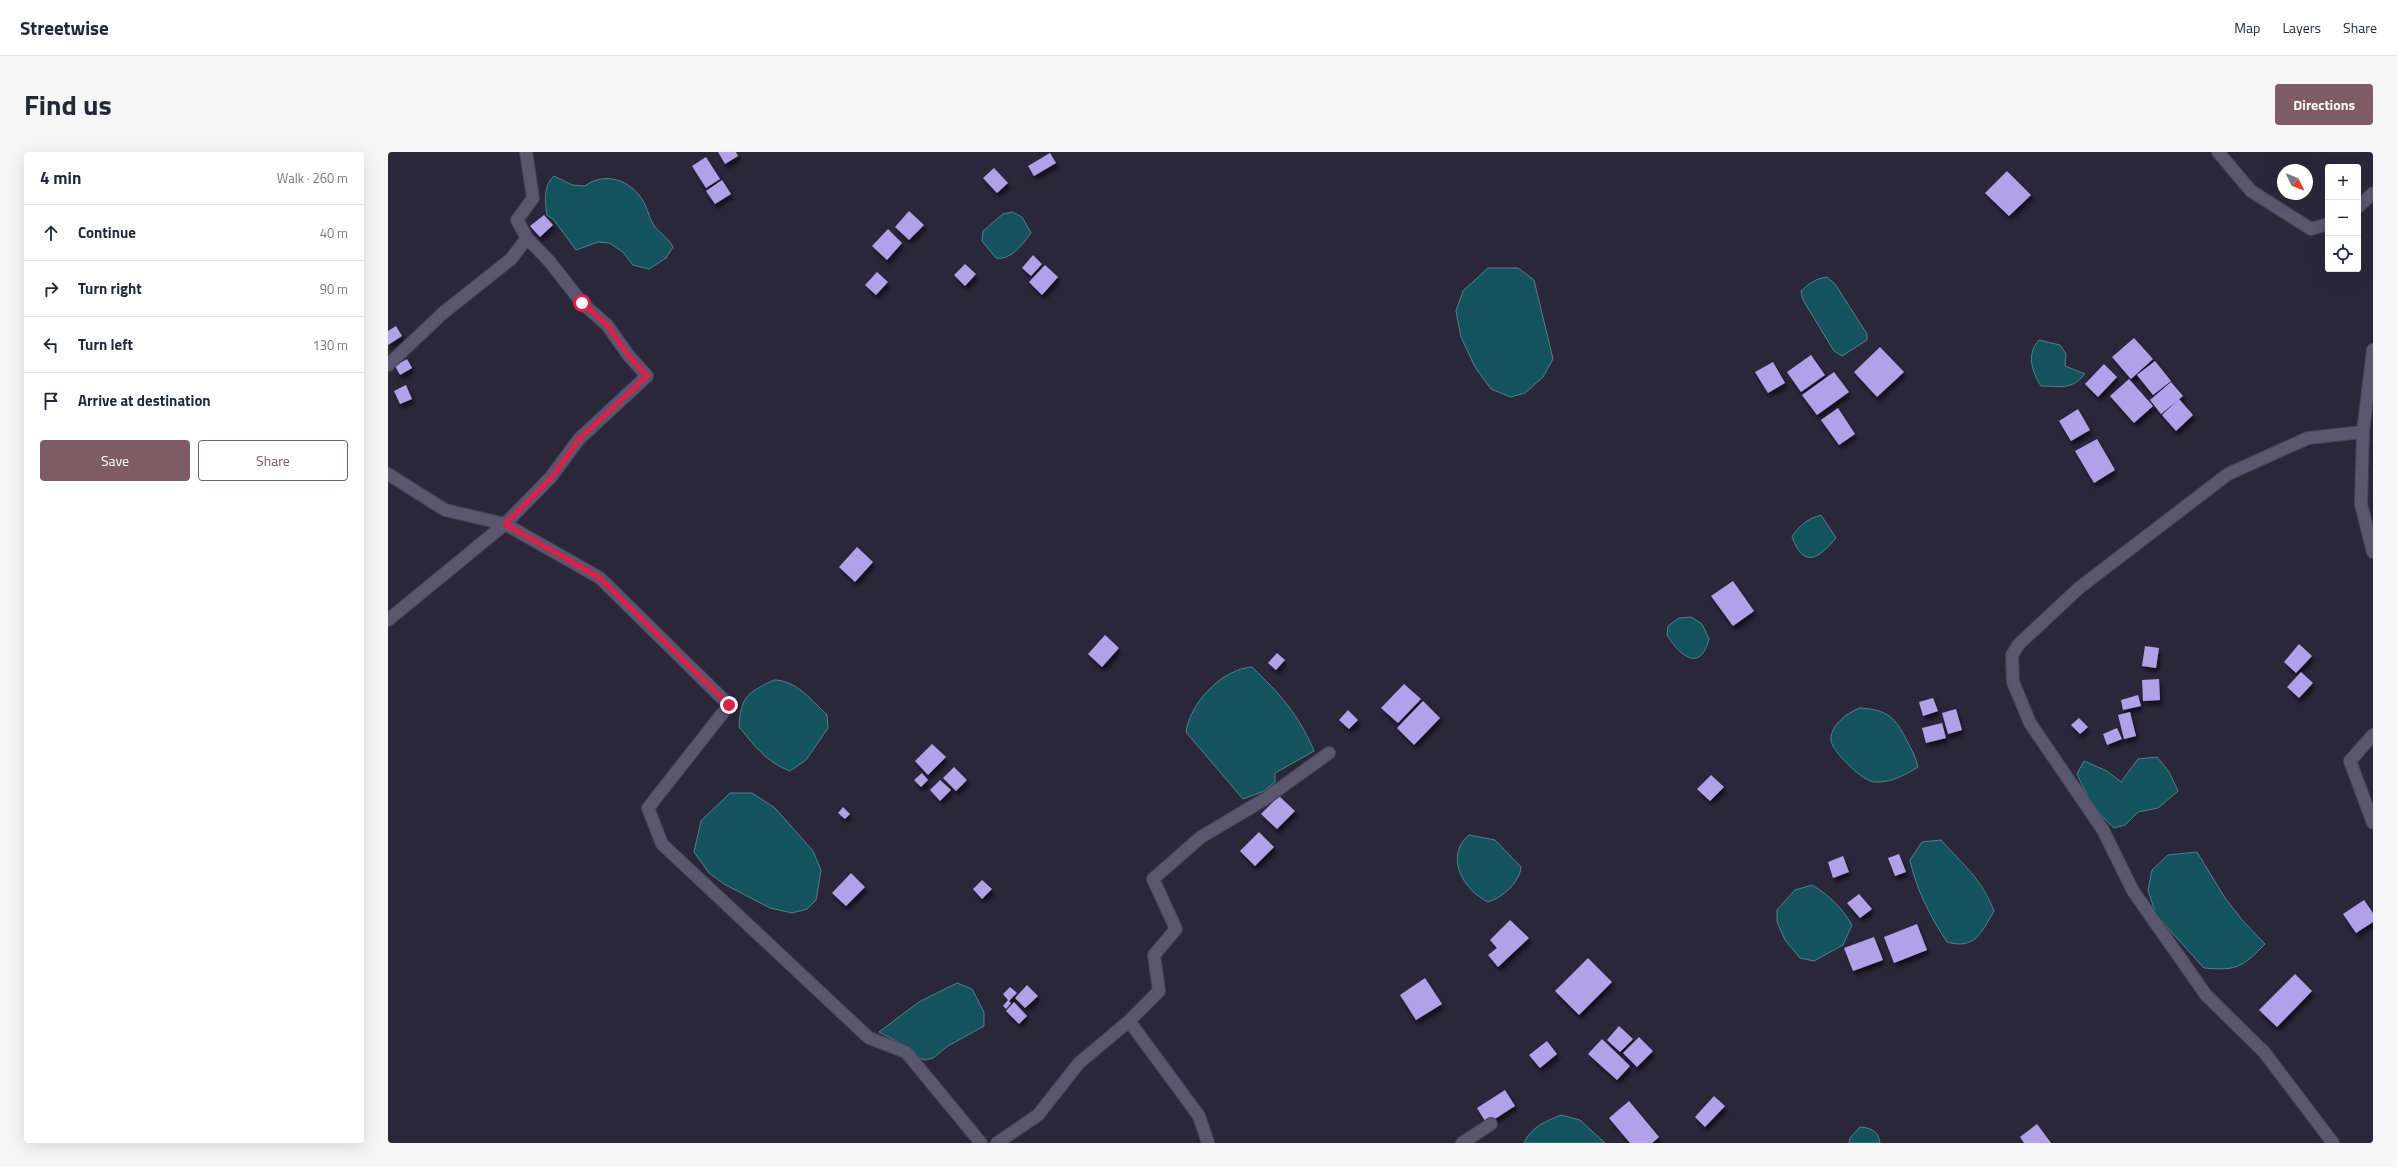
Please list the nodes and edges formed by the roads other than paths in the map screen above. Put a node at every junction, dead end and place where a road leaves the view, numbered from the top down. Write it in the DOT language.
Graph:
graph roads {
  1 [pos="526,152"];
  2 [pos="2218,152"];
  3 [pos="2373,193"];
  4 [pos="2361,204"];
  5 [pos="2325,225"];
  6 [pos="527,238"];
  7 [pos="2373,350"];
  8 [pos="388,365"];
  9 [pos="2363,432"];
  10 [pos="388,474"];
  11 [pos="505,524"];
  12 [pos="2373,552"];
  13 [pos="388,620"];
  14 [pos="2373,735"];
  15 [pos="1329,754"];
  16 [pos="2373,823"];
  17 [pos="1129,1021"];
  18 [pos="1491,1124"];
  19 [pos="981,1143"];
  20 [pos="997,1143"];
  21 [pos="1208,1143"];
  22 [pos="1462,1143"];
  23 [pos="2333,1143"];
  1 -- 6 [label="street"];
  2 -- 5 [label="street"];
  3 -- 4 [label="street"];
  6 -- 8 [label="street"];
  6 -- 11 [label="street"];
  7 -- 9 [label="street"];
  9 -- 12 [label="street"];
  9 -- 23 [label="street"];
  10 -- 11 [label="street"];
  11 -- 13 [label="street"];
  11 -- 19 [label="street"];
  14 -- 16 [label="street"];
  15 -- 17 [label="street"];
  17 -- 20 [label="street"];
  17 -- 21 [label="street"];
  18 -- 22 [label="street"];
}
